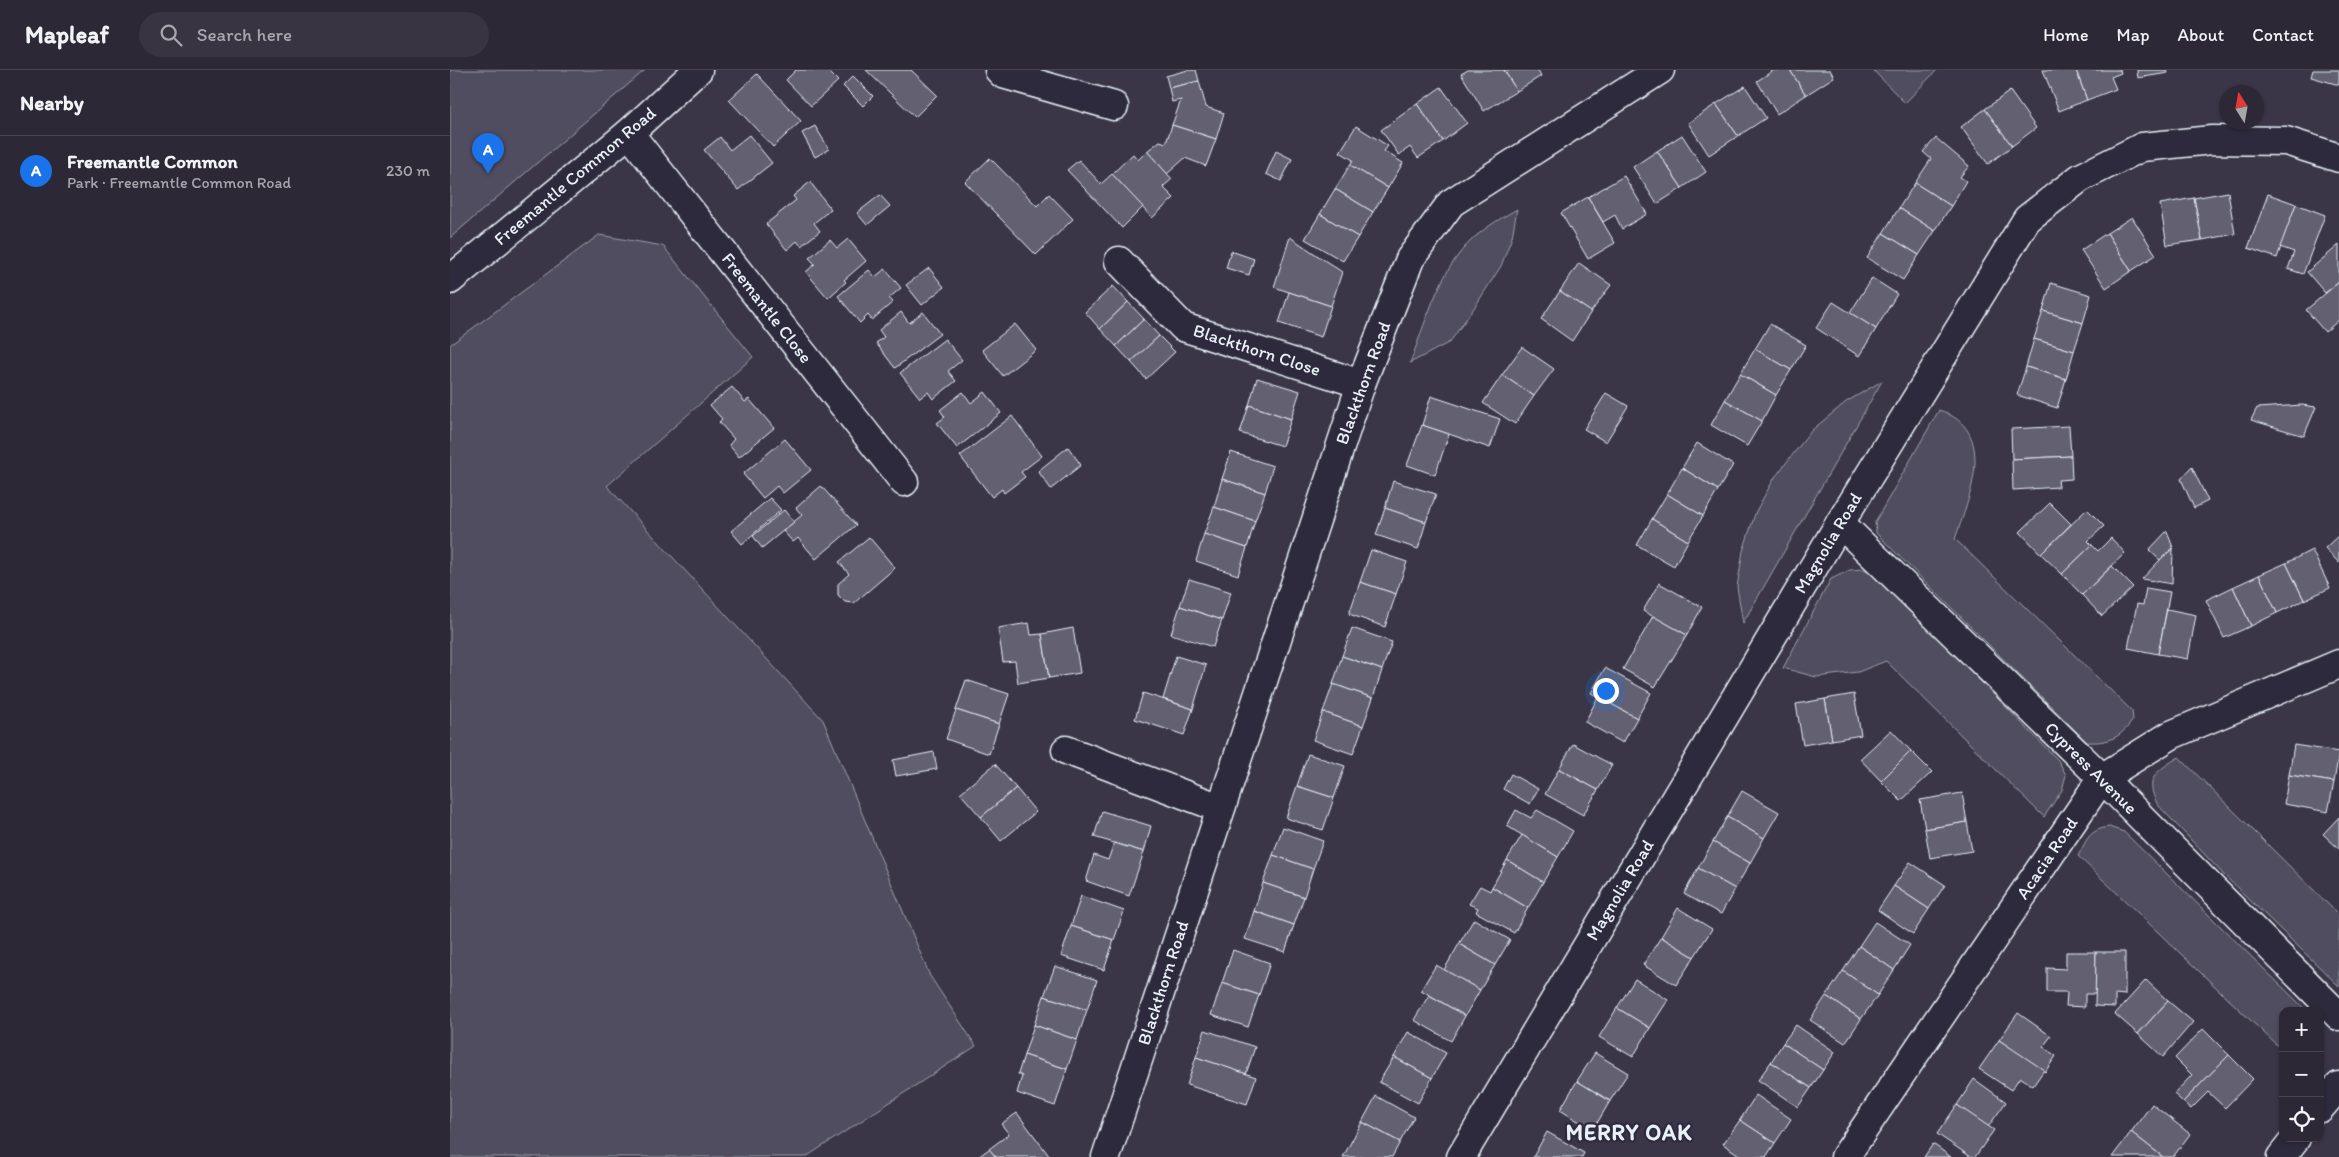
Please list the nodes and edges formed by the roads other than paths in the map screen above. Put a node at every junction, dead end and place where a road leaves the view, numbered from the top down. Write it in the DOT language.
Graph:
graph roads {
  1 [pos="698,70"];
  2 [pos="999,70"];
  3 [pos="1660,70"];
  4 [pos="1114,106"];
  5 [pos="629,133"];
  6 [pos="2339,158"];
  7 [pos="1118,261"];
  8 [pos="450,280"];
  9 [pos="1361,384"];
  10 [pos="904,482"];
  11 [pos="1840,523"];
  12 [pos="2339,664"];
  13 [pos="1066,750"];
  14 [pos="2102,778"];
  15 [pos="1220,808"];
  16 [pos="2339,1016"];
  17 [pos="2339,1086"];
  18 [pos="2324,1103"];
  19 [pos="2293,1142"];
  20 [pos="1106,1157"];
  21 [pos="1461,1157"];
  22 [pos="1845,1157"];
  23 [pos="2281,1157"];
  1 -- 5 [label="street, Freemantle Common Road"];
  2 -- 4 [label="street"];
  3 -- 9 [label="street, Blackthorn Road"];
  5 -- 8 [label="street, Freemantle Common Road"];
  5 -- 10 [label="street, Freemantle Close"];
  6 -- 11 [label="street, Magnolia Road"];
  7 -- 9 [label="street, Blackthorn Close"];
  9 -- 15 [label="street, Blackthorn Road"];
  11 -- 14 [label="street, Cypress Avenue"];
  11 -- 21 [label="street, Magnolia Road"];
  12 -- 14 [label="street, Acacia Road"];
  13 -- 15 [label="street"];
  14 -- 16 [label="street, Cypress Avenue"];
  14 -- 22 [label="street, Acacia Road"];
  15 -- 20 [label="street, Blackthorn Road"];
  17 -- 18 [label="street"];
  19 -- 23 [label="street"];
}
